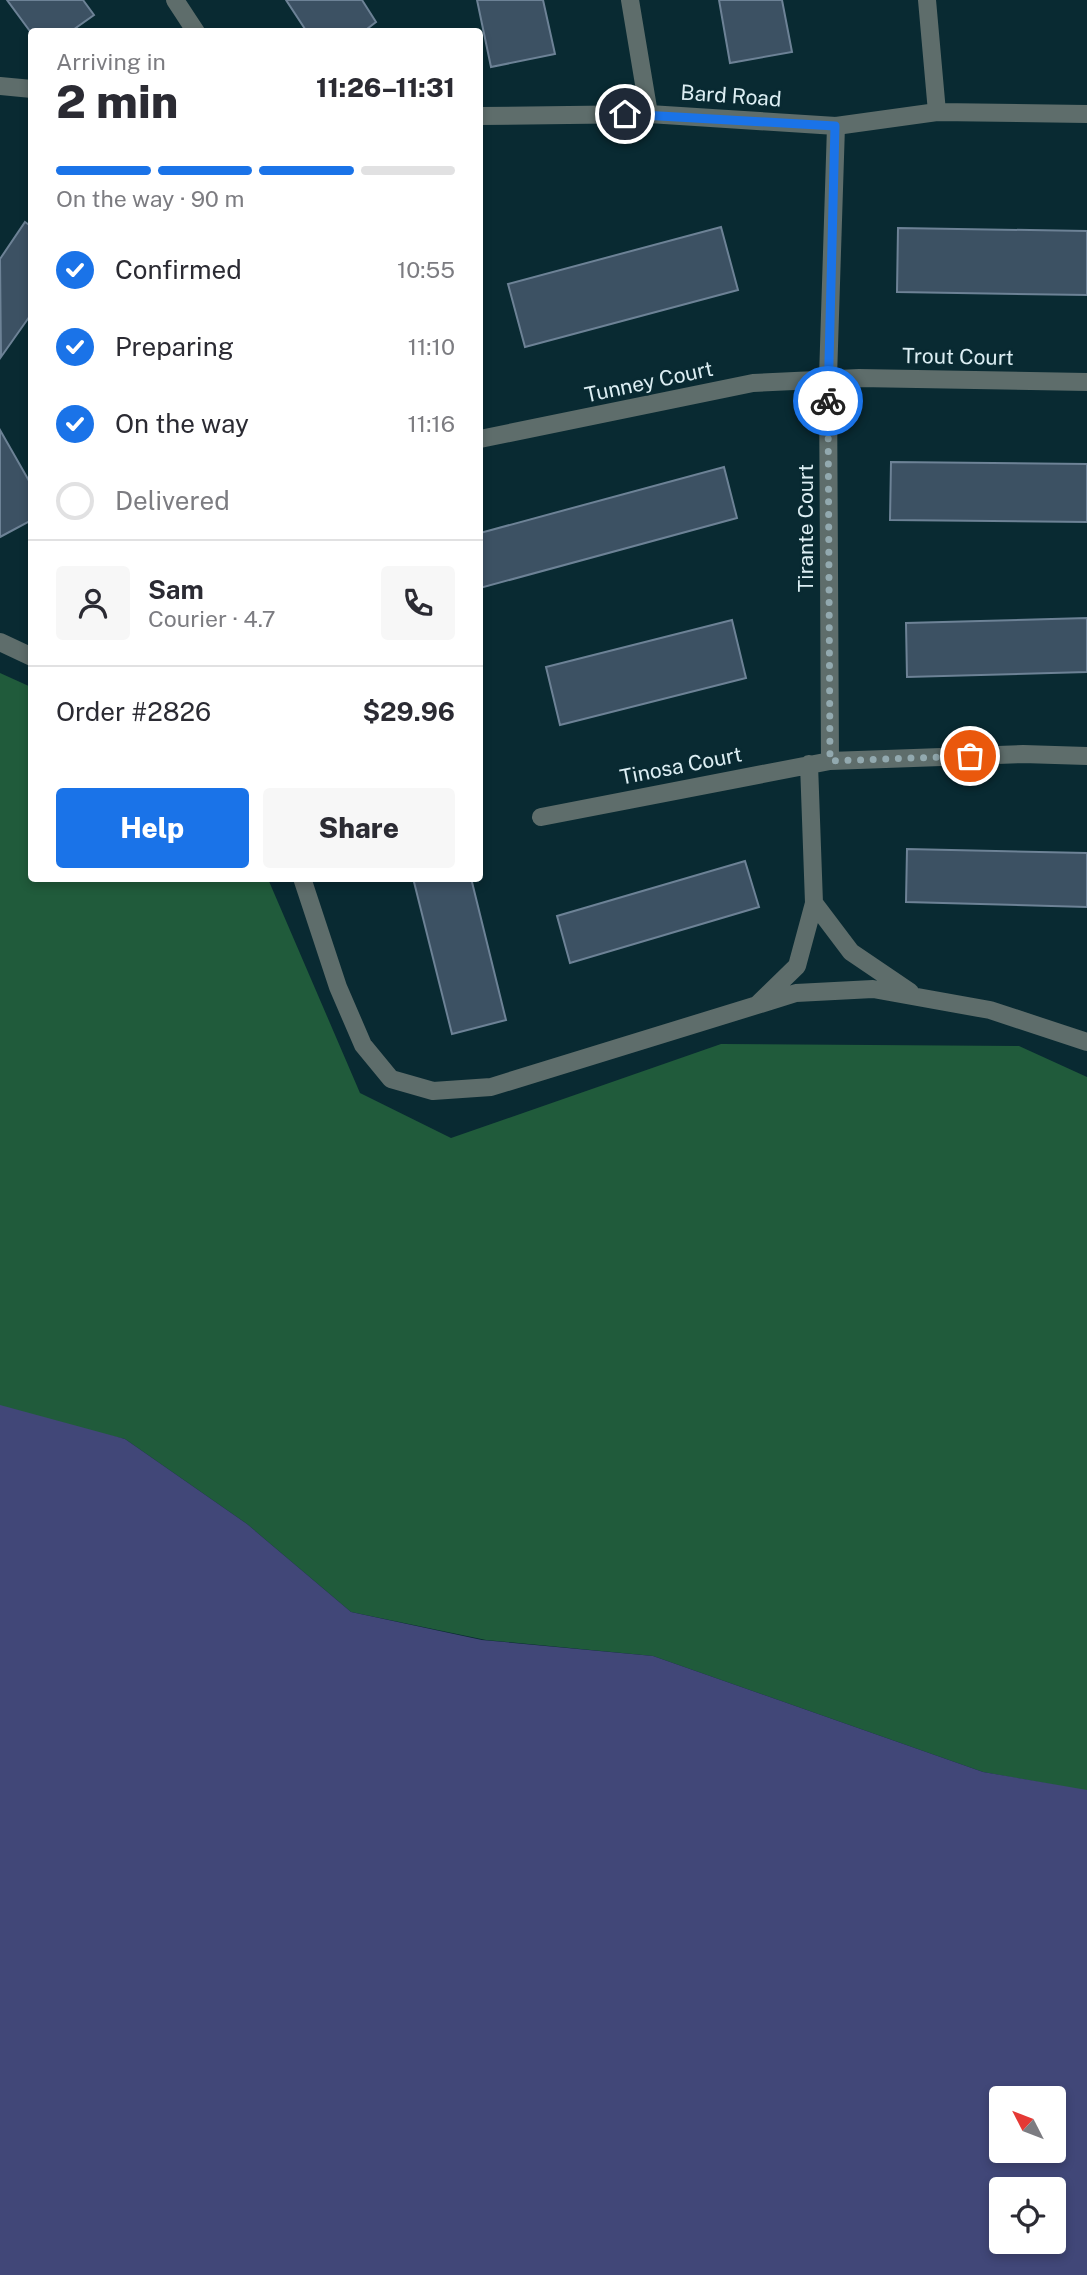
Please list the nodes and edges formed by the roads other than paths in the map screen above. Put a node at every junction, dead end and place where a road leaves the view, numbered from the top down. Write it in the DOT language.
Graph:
graph roads {
  1 [pos="175,0"];
  2 [pos="630,0"];
  3 [pos="927,0"];
  4 [pos="193,28"];
  5 [pos="0,86"];
  6 [pos="28,89"];
  7 [pos="937,112"];
  8 [pos="649,114"];
  9 [pos="1087,114"];
  10 [pos="483,116"];
  11 [pos="835,126"];
  12 [pos="828,378"];
  13 [pos="1087,382"];
  14 [pos="483,438"];
  15 [pos="0,642"];
  16 [pos="28,655"];
  17 [pos="1087,757"];
  18 [pos="830,761"];
  19 [pos="809,764"];
  20 [pos="541,817"];
  21 [pos="303,882"];
  22 [pos="814,903"];
  23 [pos="916,996"];
  24 [pos="757,1006"];
  25 [pos="1087,1042"];
  1 -- 4 [label="street"];
  2 -- 8 [label="street"];
  3 -- 7 [label="street"];
  5 -- 6 [label="street"];
  7 -- 9 [label="street, Bard Road"];
  7 -- 11 [label="street, Bard Road"];
  8 -- 10 [label="street, Bard Road"];
  8 -- 11 [label="street, Bard Road"];
  11 -- 12 [label="street, Tirante Court"];
  12 -- 13 [label="street, Trout Court"];
  12 -- 14 [label="street, Tunney Court"];
  12 -- 18 [label="street, Tirante Court"];
  15 -- 16 [label="street"];
  17 -- 18 [label="street, Tinosa Court"];
  18 -- 19 [label="street, Tinosa Court"];
  19 -- 20 [label="street, Tinosa Court"];
  19 -- 22 [label="street"];
  21 -- 24 [label="street"];
  22 -- 23 [label="street"];
  22 -- 24 [label="street"];
  23 -- 24 [label="street"];
  23 -- 25 [label="street"];
}
